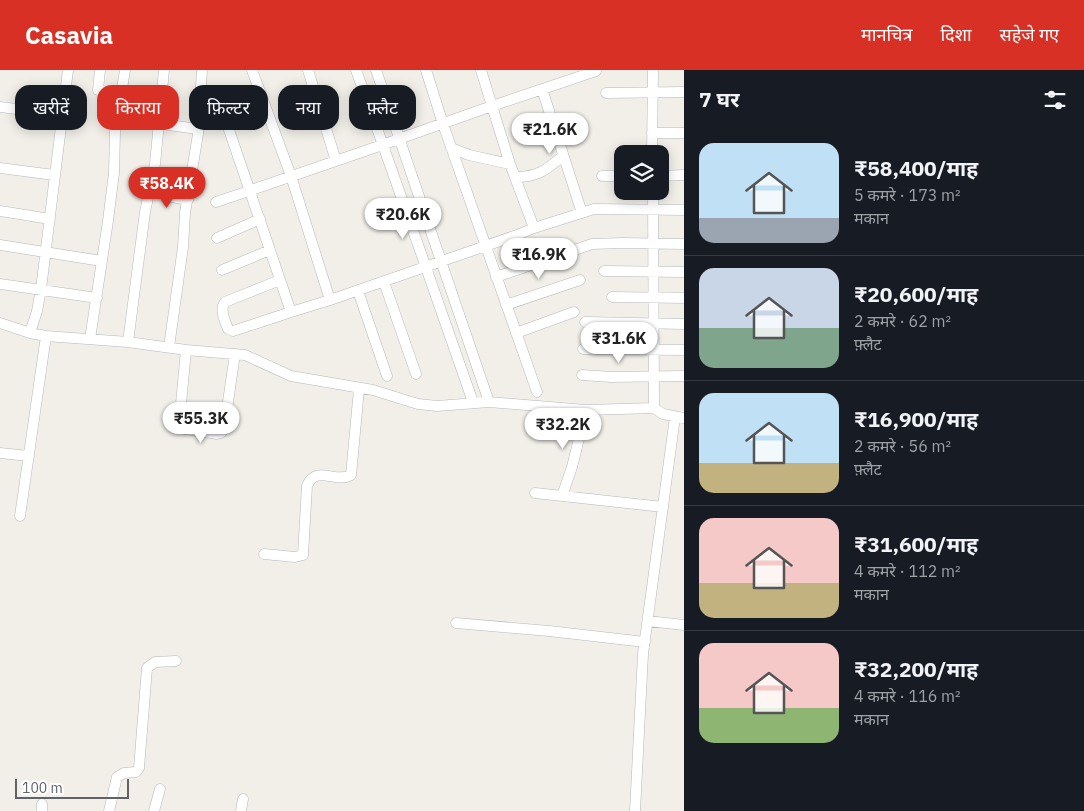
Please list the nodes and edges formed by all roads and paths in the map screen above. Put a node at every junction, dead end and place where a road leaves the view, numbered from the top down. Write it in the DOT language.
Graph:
graph roads {
  1 [pos="68,70"];
  2 [pos="100,70"];
  3 [pos="125,70"];
  4 [pos="164,70"];
  5 [pos="202,70"];
  6 [pos="252,70"];
  7 [pos="308,70"];
  8 [pos="356,70"];
  9 [pos="426,70"];
  10 [pos="481,70"];
  11 [pos="653,70"];
  12 [pos="596,71"];
  13 [pos="377,74"];
  14 [pos="66,85"];
  15 [pos="98,85"];
  16 [pos="123,85"];
  17 [pos="162,85"];
  18 [pos="201,85"];
  19 [pos="362,85"];
  20 [pos="542,89"];
  21 [pos="684,92"];
  22 [pos="606,93"];
  23 [pos="653,93"];
  24 [pos="492,106"];
  25 [pos="0,107"];
  26 [pos="15,109"];
  27 [pos="443,124"];
  28 [pos="61,130"];
  29 [pos="115,130"];
  30 [pos="157,130"];
  31 [pos="198,130"];
  32 [pos="229,130"];
  33 [pos="378,130"];
  34 [pos="684,132"];
  35 [pos="652,133"];
  36 [pos="399,139"];
  37 [pos="383,145"];
  38 [pos="652,145"];
  39 [pos="451,148"];
  40 [pos="563,156"];
  41 [pos="336,161"];
  42 [pos="510,164"];
  43 [pos="0,168"];
  44 [pos="54,175"];
  45 [pos="684,175"];
  46 [pos="291,176"];
  47 [pos="602,176"];
  48 [pos="614,176"];
  49 [pos="669,176"];
  50 [pos="514,177"];
  51 [pos="149,190"];
  52 [pos="250,191"];
  53 [pos="188,200"];
  54 [pos="653,200"];
  55 [pos="216,202"];
  56 [pos="422,205"];
  57 [pos="684,210"];
  58 [pos="407,211"];
  59 [pos="653,211"];
  60 [pos="0,212"];
  61 [pos="582,213"];
  62 [pos="50,219"];
  63 [pos="260,219"];
  64 [pos="534,228"];
  65 [pos="217,238"];
  66 [pos="653,244"];
  67 [pos="684,244"];
  68 [pos="0,245"];
  69 [pos="486,246"];
  70 [pos="270,250"];
  71 [pos="46,252"];
  72 [pos="102,261"];
  73 [pos="441,262"];
  74 [pos="425,267"];
  75 [pos="222,270"];
  76 [pos="604,271"];
  77 [pos="653,272"];
  78 [pos="684,272"];
  79 [pos="496,277"];
  80 [pos="280,280"];
  81 [pos="580,280"];
  82 [pos="384,282"];
  83 [pos="0,284"];
  84 [pos="41,290"];
  85 [pos="358,291"];
  86 [pos="612,297"];
  87 [pos="653,297"];
  88 [pos="97,298"];
  89 [pos="684,298"];
  90 [pos="330,300"];
  91 [pos="506,304"];
  92 [pos="291,312"];
  93 [pos="574,312"];
  94 [pos="585,322"];
  95 [pos="0,323"];
  96 [pos="654,323"];
  97 [pos="684,324"];
  98 [pos="30,333"];
  99 [pos="516,333"];
  100 [pos="46,336"];
  101 [pos="90,339"];
  102 [pos="128,342"];
  103 [pos="169,347"];
  104 [pos="583,349"];
  105 [pos="654,349"];
  106 [pos="186,350"];
  107 [pos="684,350"];
  108 [pos="235,354"];
  109 [pos="416,374"];
  110 [pos="582,375"];
  111 [pos="387,376"];
  112 [pos="684,376"];
  113 [pos="655,377"];
  114 [pos="359,389"];
  115 [pos="537,392"];
  116 [pos="473,402"];
  117 [pos="489,402"];
  118 [pos="654,408"];
  119 [pos="586,410"];
  120 [pos="679,417"];
  121 [pos="0,453"];
  122 [pos="29,456"];
  123 [pos="535,493"];
  124 [pos="562,496"];
  125 [pos="663,507"];
  126 [pos="20,516"];
  127 [pos="264,554"];
  128 [pos="648,621"];
  129 [pos="456,623"];
  130 [pos="684,625"];
  131 [pos="645,642"];
  132 [pos="176,661"];
  133 [pos="160,789"];
  134 [pos="243,799"];
  135 [pos="109,811"];
  136 [pos="154,811"];
  137 [pos="240,811"];
  138 [pos="635,811"];
  1 -- 14 [label="street"];
  2 -- 15 [label="street"];
  3 -- 16 [label="street"];
  4 -- 17 [label="street"];
  5 -- 18 [label="street"];
  6 -- 46 [label="street"];
  7 -- 41 [label="street"];
  8 -- 19 [label="street"];
  9 -- 27 [label="street"];
  10 -- 24 [label="street"];
  11 -- 23 [label="street"];
  12 -- 20 [label="street"];
  13 -- 19 [label="street"];
  13 -- 36 [label="street"];
  20 -- 24 [label="street"];
  20 -- 40 [label="street"];
  21 -- 23 [label="street"];
  22 -- 23 [label="street"];
  23 -- 35 [label="street"];
  24 -- 27 [label="street"];
  24 -- 42 [label="street"];
  25 -- 26 [label="street"];
  27 -- 36 [label="street"];
  27 -- 39 [label="street"];
  28 -- 44 [label="street"];
  29 -- 72 [label="street"];
  30 -- 51 [label="street"];
  31 -- 53 [label="street"];
  32 -- 52 [label="street"];
  33 -- 37 [label="street"];
  34 -- 35 [label="street"];
  35 -- 38 [label="street"];
  36 -- 37 [label="street"];
  36 -- 56 [label="street"];
  37 -- 41 [label="street"];
  37 -- 58 [label="street"];
  39 -- 42 [label="street"];
  39 -- 69 [label="street"];
  40 -- 50 [label="street"];
  40 -- 61 [label="street"];
  41 -- 46 [label="street"];
  42 -- 50 [label="street"];
  43 -- 44 [label="street"];
  44 -- 62 [label="street"];
  45 -- 49 [label="street"];
  46 -- 52 [label="street"];
  46 -- 90 [label="street"];
  47 -- 48 [label="street"];
  50 -- 64 [label="street"];
  51 -- 53 [label="street"];
  51 -- 102 [label="street"];
  52 -- 55 [label="street"];
  52 -- 63 [label="street"];
  53 -- 103 [label="street"];
  54 -- 59 [label="street"];
  56 -- 58 [label="street"];
  56 -- 73 [label="street"];
  57 -- 59 [label="street"];
  58 -- 74 [label="street"];
  59 -- 61 [label="street"];
  59 -- 66 [label="street"];
  60 -- 62 [label="street"];
  61 -- 64 [label="street"];
  62 -- 71 [label="street"];
  63 -- 65 [label="street"];
  63 -- 70 [label="street"];
  64 -- 69 [label="street"];
  66 -- 67 [label="street"];
  66 -- 77 [label="street"];
  66 -- 79 [label="street"];
  68 -- 71 [label="street"];
  69 -- 73 [label="street"];
  69 -- 79 [label="street"];
  70 -- 75 [label="street"];
  70 -- 80 [label="street"];
  71 -- 72 [label="street"];
  71 -- 84 [label="street"];
  72 -- 88 [label="street"];
  73 -- 74 [label="street"];
  73 -- 117 [label="street"];
  74 -- 82 [label="street"];
  74 -- 116 [label="street"];
  76 -- 77 [label="street"];
  77 -- 78 [label="street"];
  77 -- 87 [label="street"];
  79 -- 91 [label="street"];
  80 -- 92 [label="street"];
  80 -- 92 [label="street"];
  81 -- 91 [label="street"];
  82 -- 85 [label="street"];
  82 -- 109 [label="street"];
  83 -- 84 [label="street"];
  84 -- 88 [label="street"];
  84 -- 98 [label="street"];
  85 -- 90 [label="street"];
  85 -- 111 [label="street"];
  86 -- 87 [label="street"];
  87 -- 89 [label="street"];
  87 -- 96 [label="street"];
  88 -- 101 [label="street"];
  90 -- 92 [label="street"];
  91 -- 99 [label="street"];
  93 -- 99 [label="street"];
  94 -- 96 [label="street"];
  95 -- 98 [label="street"];
  96 -- 97 [label="street"];
  96 -- 105 [label="street"];
  98 -- 100 [label="street"];
  99 -- 115 [label="street"];
  100 -- 101 [label="street"];
  100 -- 122 [label="street"];
  101 -- 102 [label="street"];
  102 -- 103 [label="street"];
  103 -- 106 [label="street"];
  104 -- 105 [label="street"];
  105 -- 107 [label="street"];
  105 -- 113 [label="street"];
  106 -- 108 [label="street"];
  106 -- 108 [label="street"];
  108 -- 114 [label="street"];
  110 -- 113 [label="street"];
  112 -- 113 [label="street"];
  113 -- 118 [label="street"];
  114 -- 116 [label="street"];
  114 -- 127 [label="street"];
  116 -- 117 [label="street"];
  117 -- 119 [label="street"];
  118 -- 119 [label="street"];
  118 -- 120 [label="street"];
  119 -- 124 [label="street"];
  120 -- 125 [label="street"];
  121 -- 122 [label="street"];
  122 -- 126 [label="street"];
  123 -- 124 [label="street"];
  124 -- 125 [label="street"];
  125 -- 128 [label="street"];
  128 -- 130 [label="street"];
  128 -- 131 [label="street"];
  129 -- 131 [label="street"];
  131 -- 138 [label="street"];
  132 -- 135 [label="street"];
  133 -- 136 [label="street"];
  134 -- 137 [label="street"];
}
